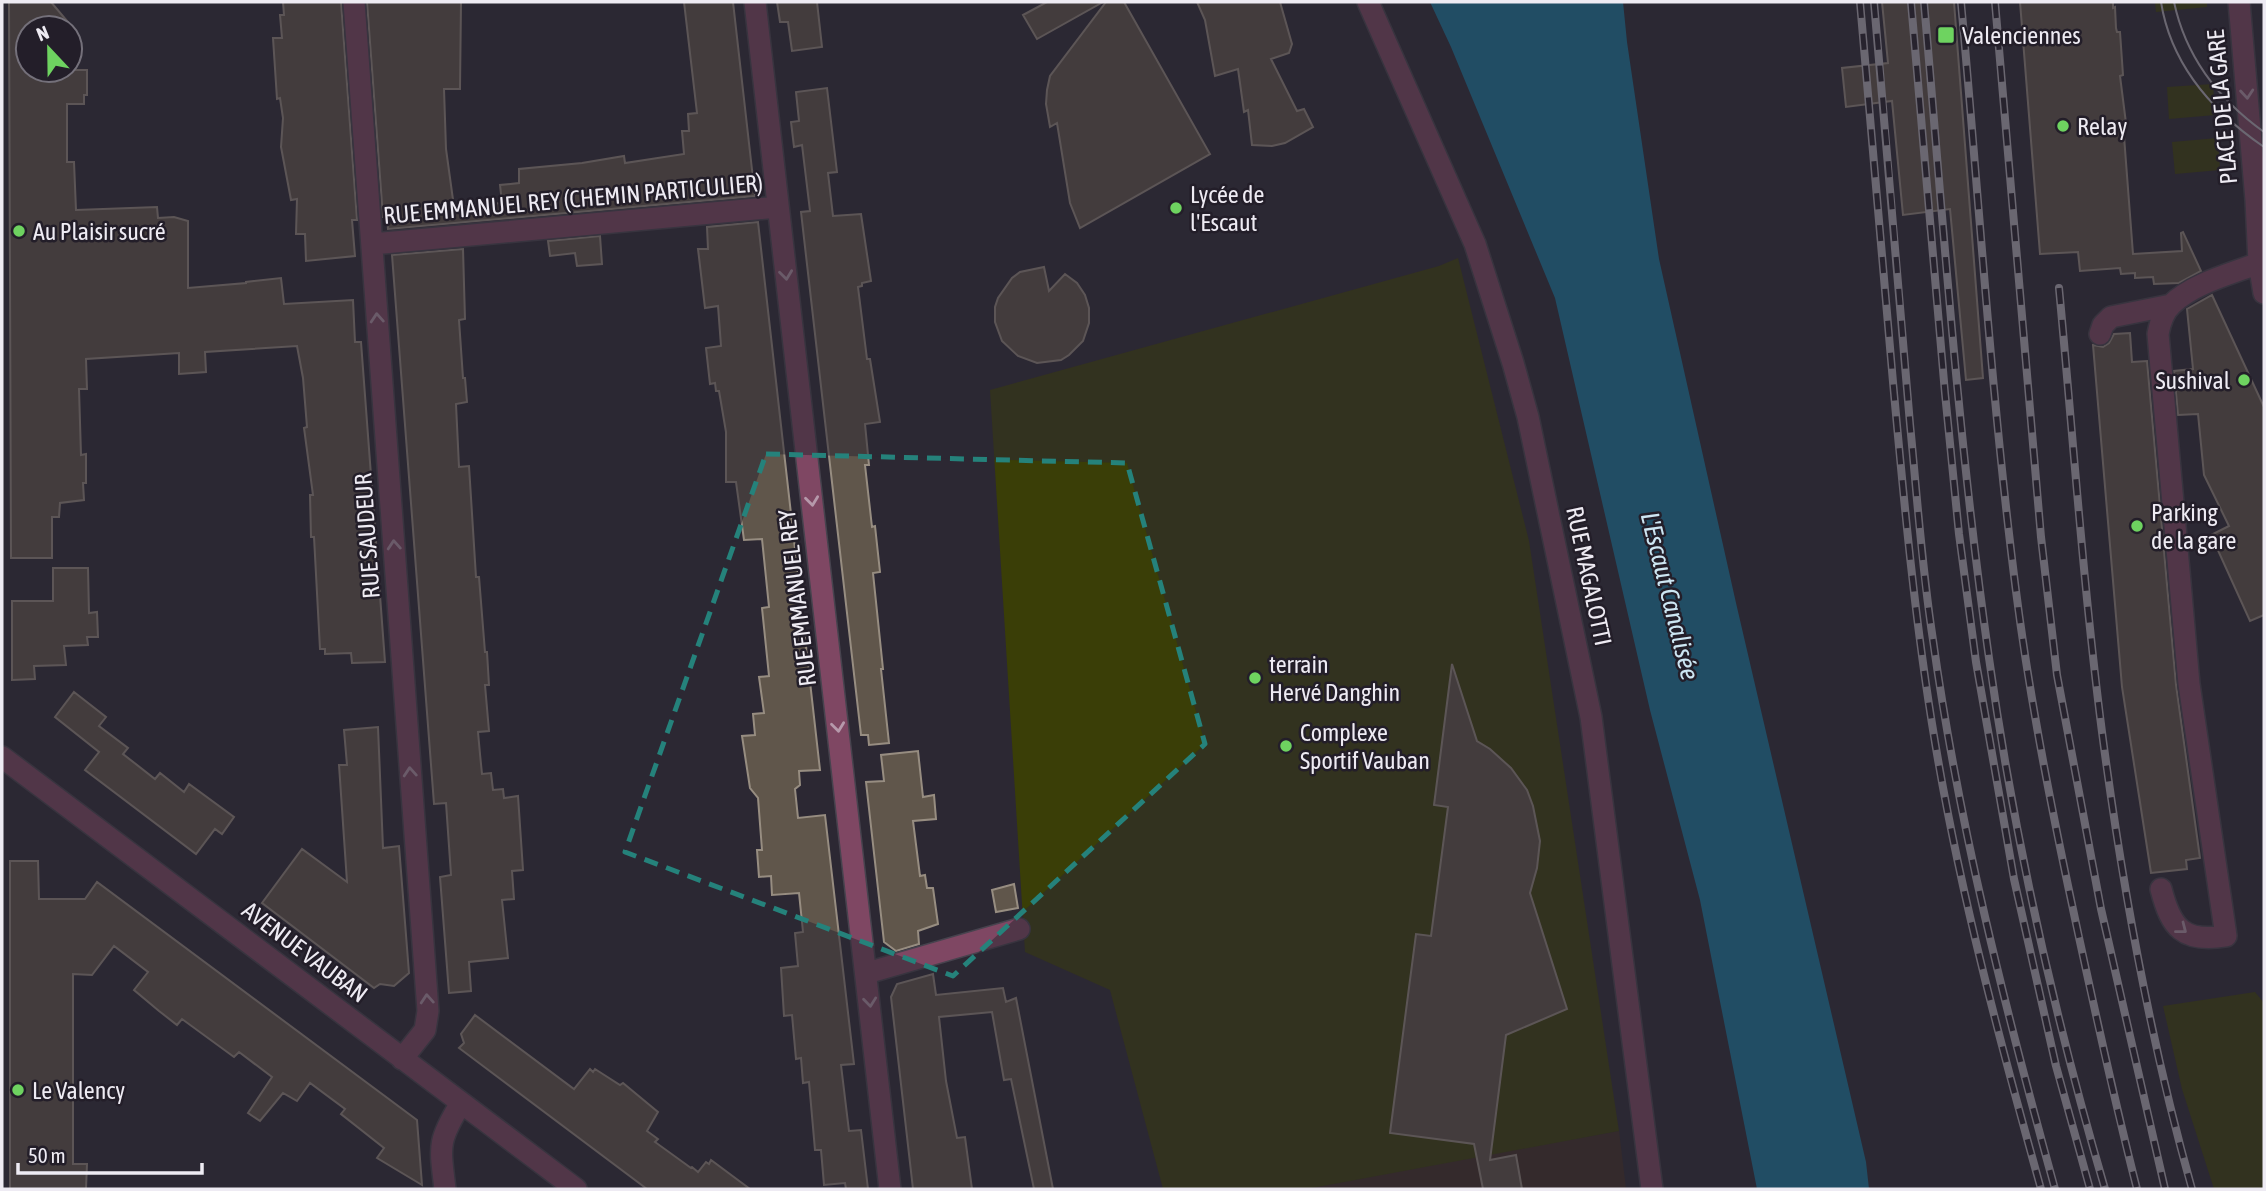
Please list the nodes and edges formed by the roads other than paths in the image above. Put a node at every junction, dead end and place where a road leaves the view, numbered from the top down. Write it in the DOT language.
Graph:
graph roads {
  1 [pos="354,2"];
  2 [pos="755,2"];
  3 [pos="1368,2"];
  4 [pos="2227,2"];
  5 [pos="2239,2"];
  6 [pos="2244,64"];
  7 [pos="2260,199"];
  8 [pos="778,207"];
  9 [pos="372,244"];
  10 [pos="2259,263"];
  11 [pos="2264,293"];
  12 [pos="2171,304"];
  13 [pos="2100,334"];
  14 [pos="2,757"];
  15 [pos="2161,889"];
  16 [pos="1019,929"];
  17 [pos="867,973"];
  18 [pos="402,1059"];
  19 [pos="461,1104"];
  20 [pos="446,1189"];
  21 [pos="576,1189"];
  22 [pos="890,1189"];
  23 [pos="1652,1189"];
  1 -- 9 [label="street, RUE SAUDEUR"];
  2 -- 8 [label="street, RUE EMMANUEL REY"];
  3 -- 23 [label="street, RUE MAGALOTTI"];
  4 -- 6 [label="street"];
  5 -- 6 [label="street, PLACE DE LA GARE"];
  6 -- 7 [label="street, PLACE DE LA GARE, one-way"];
  7 -- 10 [label="street, PLACE DE LA GARE"];
  8 -- 9 [label="street, RUE EMMANUEL REY (CHEMIN PARTICULIER)"];
  8 -- 17 [label="street, RUE EMMANUEL REY, one-way"];
  18 -- 9 [label="street, RUE SAUDEUR, one-way"];
  10 -- 11 [label="street, PLACE DE LA GARE"];
  10 -- 12 [label="street"];
  12 -- 13 [label="street"];
  15 -- 12 [label="street, one-way"];
  14 -- 18 [label="street, AVENUE VAUBAN"];
  16 -- 17 [label="street"];
  17 -- 22 [label="street, RUE EMMANUEL REY, one-way"];
  18 -- 19 [label="street, AVENUE VAUBAN"];
  19 -- 20 [label="street"];
  19 -- 21 [label="street, AVENUE VAUBAN"];
}
